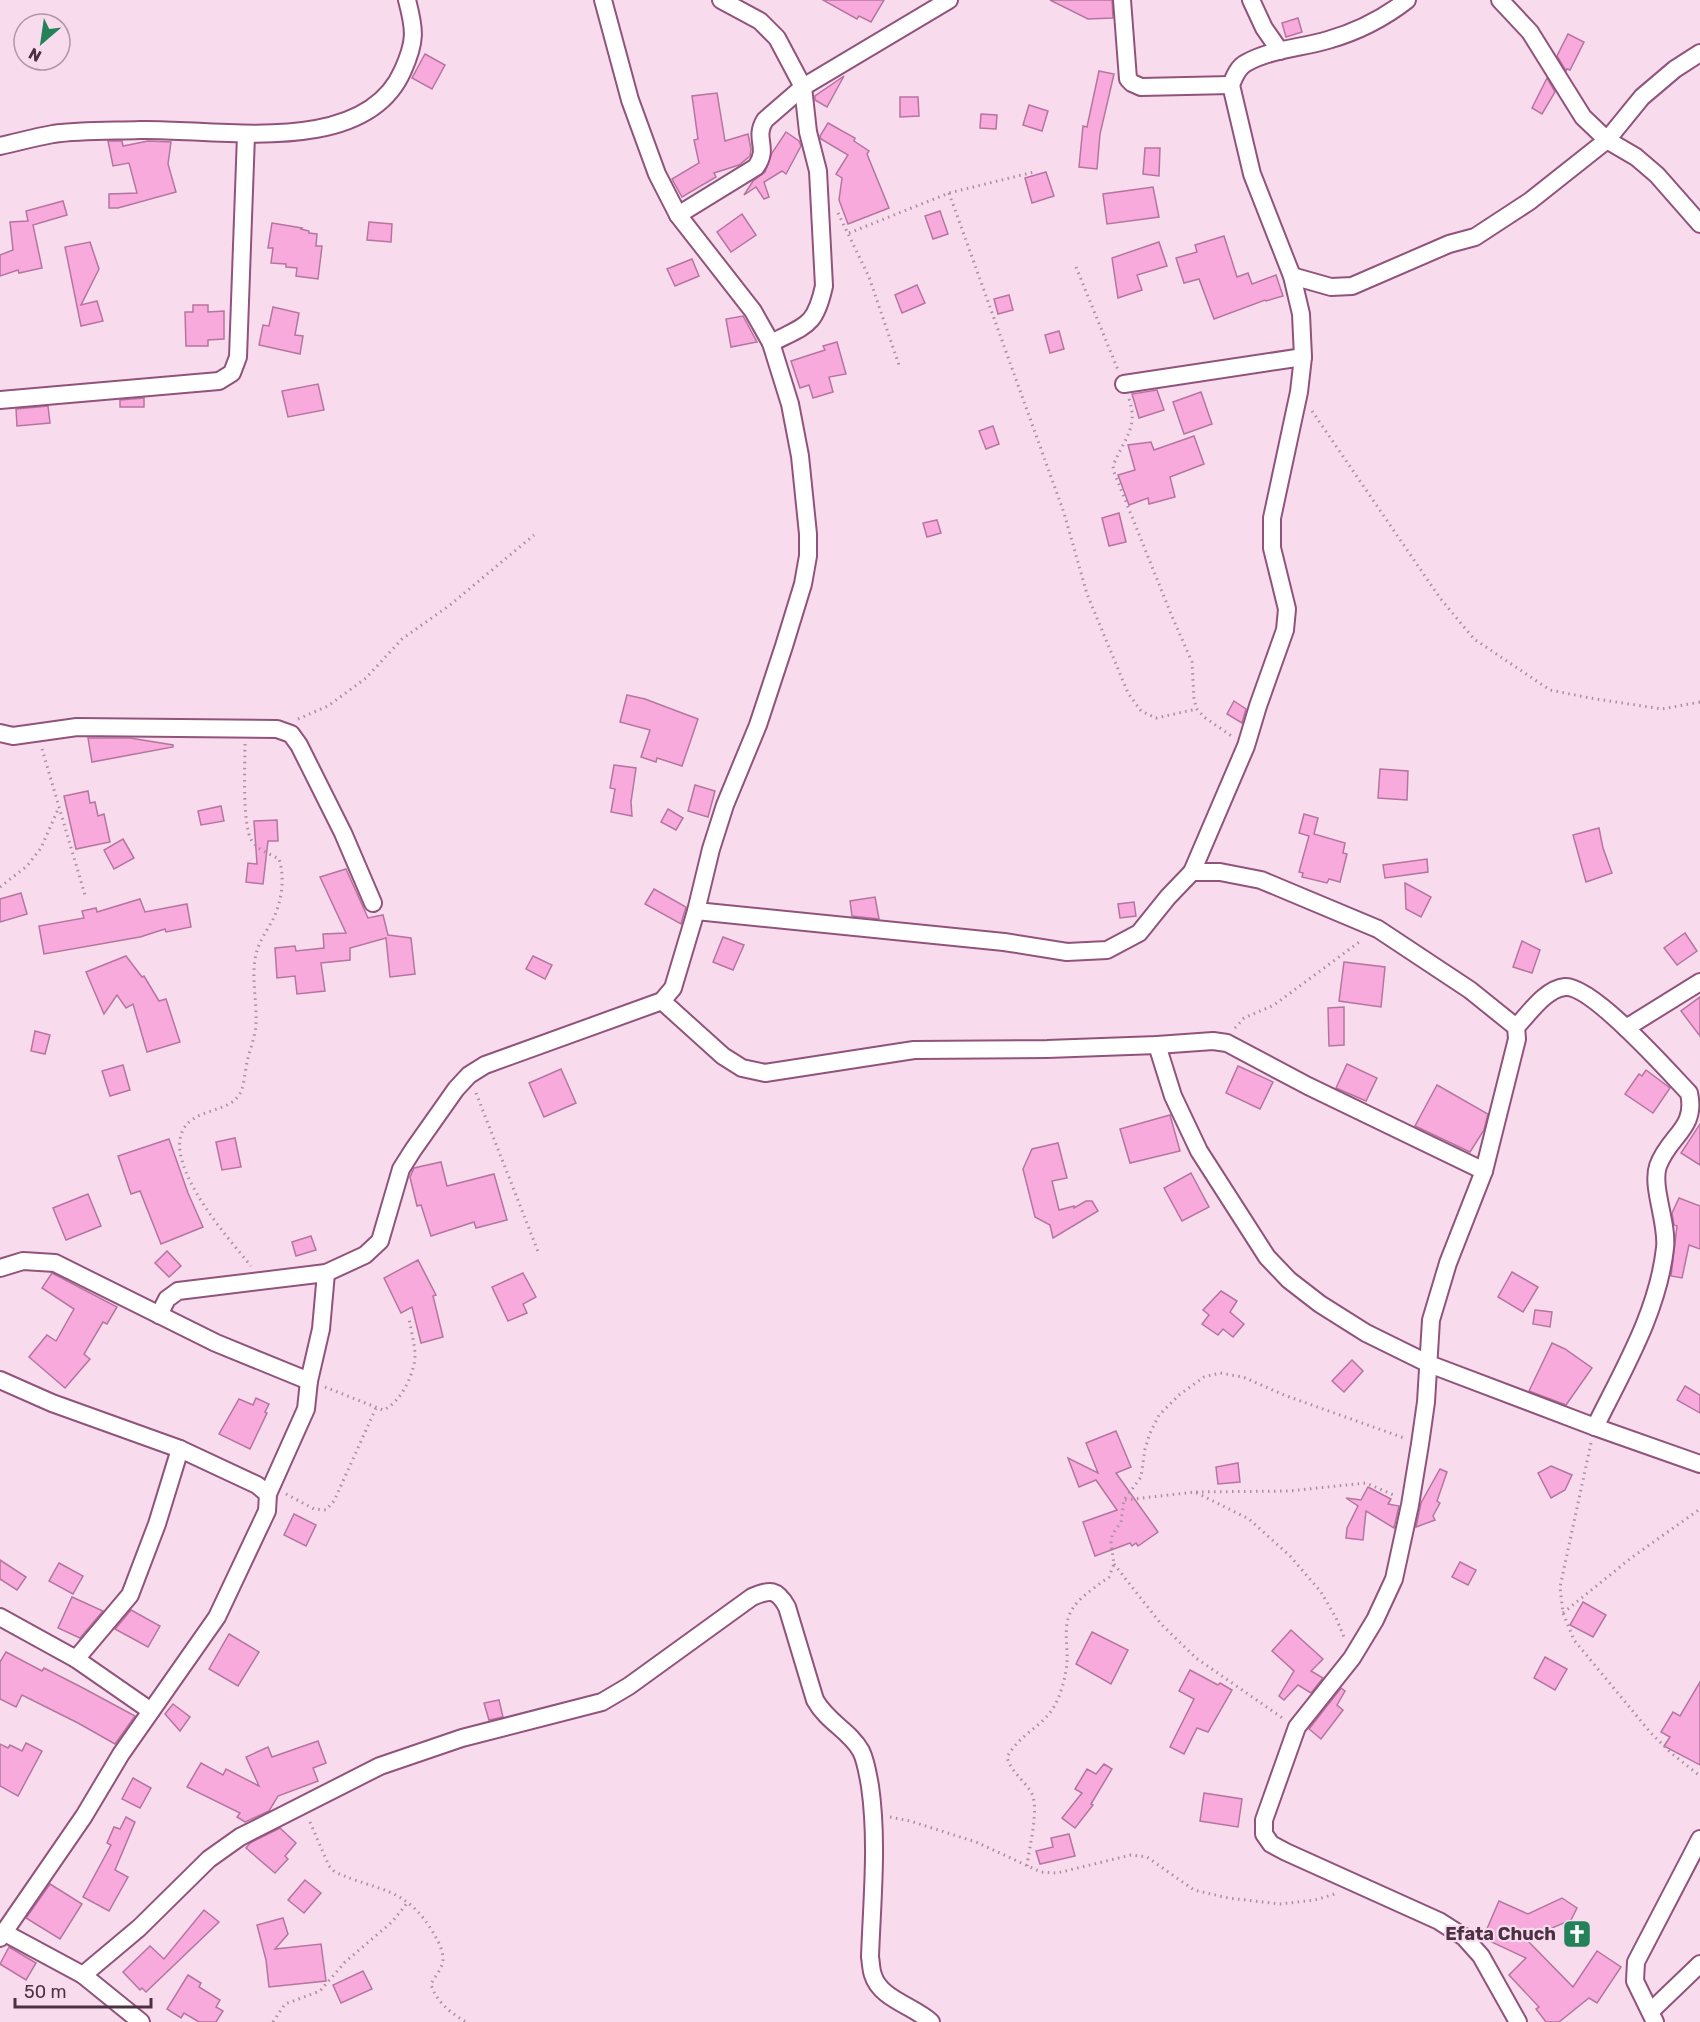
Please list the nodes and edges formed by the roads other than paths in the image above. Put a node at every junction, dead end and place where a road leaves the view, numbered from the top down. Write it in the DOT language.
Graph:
graph roads {
  1 [pos="407,0"];
  2 [pos="603,0"];
  3 [pos="721,0"];
  4 [pos="949,0"];
  5 [pos="1122,0"];
  6 [pos="1251,0"];
  7 [pos="1407,0"];
  8 [pos="1500,0"];
  9 [pos="1280,51"];
  10 [pos="1700,53"];
  11 [pos="1231,86"];
  12 [pos="802,87"];
  13 [pos="246,135"];
  14 [pos="1606,140"];
  15 [pos="0,146"];
  16 [pos="678,215"];
  17 [pos="1700,224"];
  18 [pos="1292,276"];
  19 [pos="771,343"];
  20 [pos="1303,357"];
  21 [pos="1124,384"];
  22 [pos="0,400"];
  23 [pos="0,733"];
  24 [pos="1192,872"];
  25 [pos="373,903"];
  26 [pos="696,911"];
  27 [pos="1700,982"];
  28 [pos="662,1001"];
  29 [pos="1516,1027"];
  30 [pos="1626,1028"];
  31 [pos="1157,1045"];
  32 [pos="1484,1171"];
  33 [pos="0,1268"];
  34 [pos="326,1273"];
  35 [pos="159,1315"];
  36 [pos="1429,1364"];
  37 [pos="0,1380"];
  38 [pos="309,1381"];
  39 [pos="1595,1427"];
  40 [pos="180,1449"];
  41 [pos="1700,1464"];
  42 [pos="269,1490"];
  43 [pos="0,1617"];
  44 [pos="76,1659"];
  45 [pos="151,1711"];
  46 [pos="1700,1839"];
  47 [pos="3,1936"];
  48 [pos="1700,1964"];
  49 [pos="83,1975"];
  50 [pos="1653,2017"];
  51 [pos="141,2022"];
  52 [pos="931,2022"];
  53 [pos="1518,2022"];
  1 -- 13 [label="street"];
  2 -- 16 [label="street"];
  3 -- 12 [label="street"];
  4 -- 12 [label="street"];
  5 -- 11 [label="street"];
  6 -- 9 [label="street"];
  7 -- 9 [label="street"];
  8 -- 14 [label="street"];
  9 -- 11 [label="street"];
  10 -- 14 [label="street"];
  11 -- 18 [label="street"];
  12 -- 16 [label="street"];
  12 -- 19 [label="street"];
  13 -- 15 [label="street"];
  13 -- 22 [label="street"];
  14 -- 17 [label="street"];
  14 -- 18 [label="street"];
  16 -- 19 [label="street"];
  18 -- 20 [label="street"];
  19 -- 26 [label="street"];
  20 -- 21 [label="street"];
  20 -- 24 [label="street"];
  23 -- 25 [label="street"];
  24 -- 26 [label="street"];
  24 -- 29 [label="street"];
  26 -- 28 [label="street"];
  27 -- 30 [label="street"];
  28 -- 31 [label="street"];
  28 -- 34 [label="street"];
  29 -- 30 [label="street"];
  29 -- 32 [label="street"];
  30 -- 39 [label="street"];
  31 -- 32 [label="street"];
  31 -- 36 [label="street"];
  32 -- 36 [label="street"];
  33 -- 35 [label="street"];
  34 -- 35 [label="street"];
  34 -- 38 [label="street"];
  35 -- 38 [label="street"];
  36 -- 39 [label="street"];
  36 -- 53 [label="street"];
  37 -- 40 [label="street"];
  38 -- 42 [label="street"];
  39 -- 41 [label="street"];
  40 -- 42 [label="street"];
  40 -- 44 [label="street"];
  42 -- 45 [label="street"];
  43 -- 44 [label="street"];
  44 -- 45 [label="street"];
  45 -- 47 [label="street"];
  46 -- 50 [label="street"];
  47 -- 49 [label="street"];
  48 -- 50 [label="street"];
  49 -- 51 [label="street"];
  49 -- 52 [label="street"];
}
